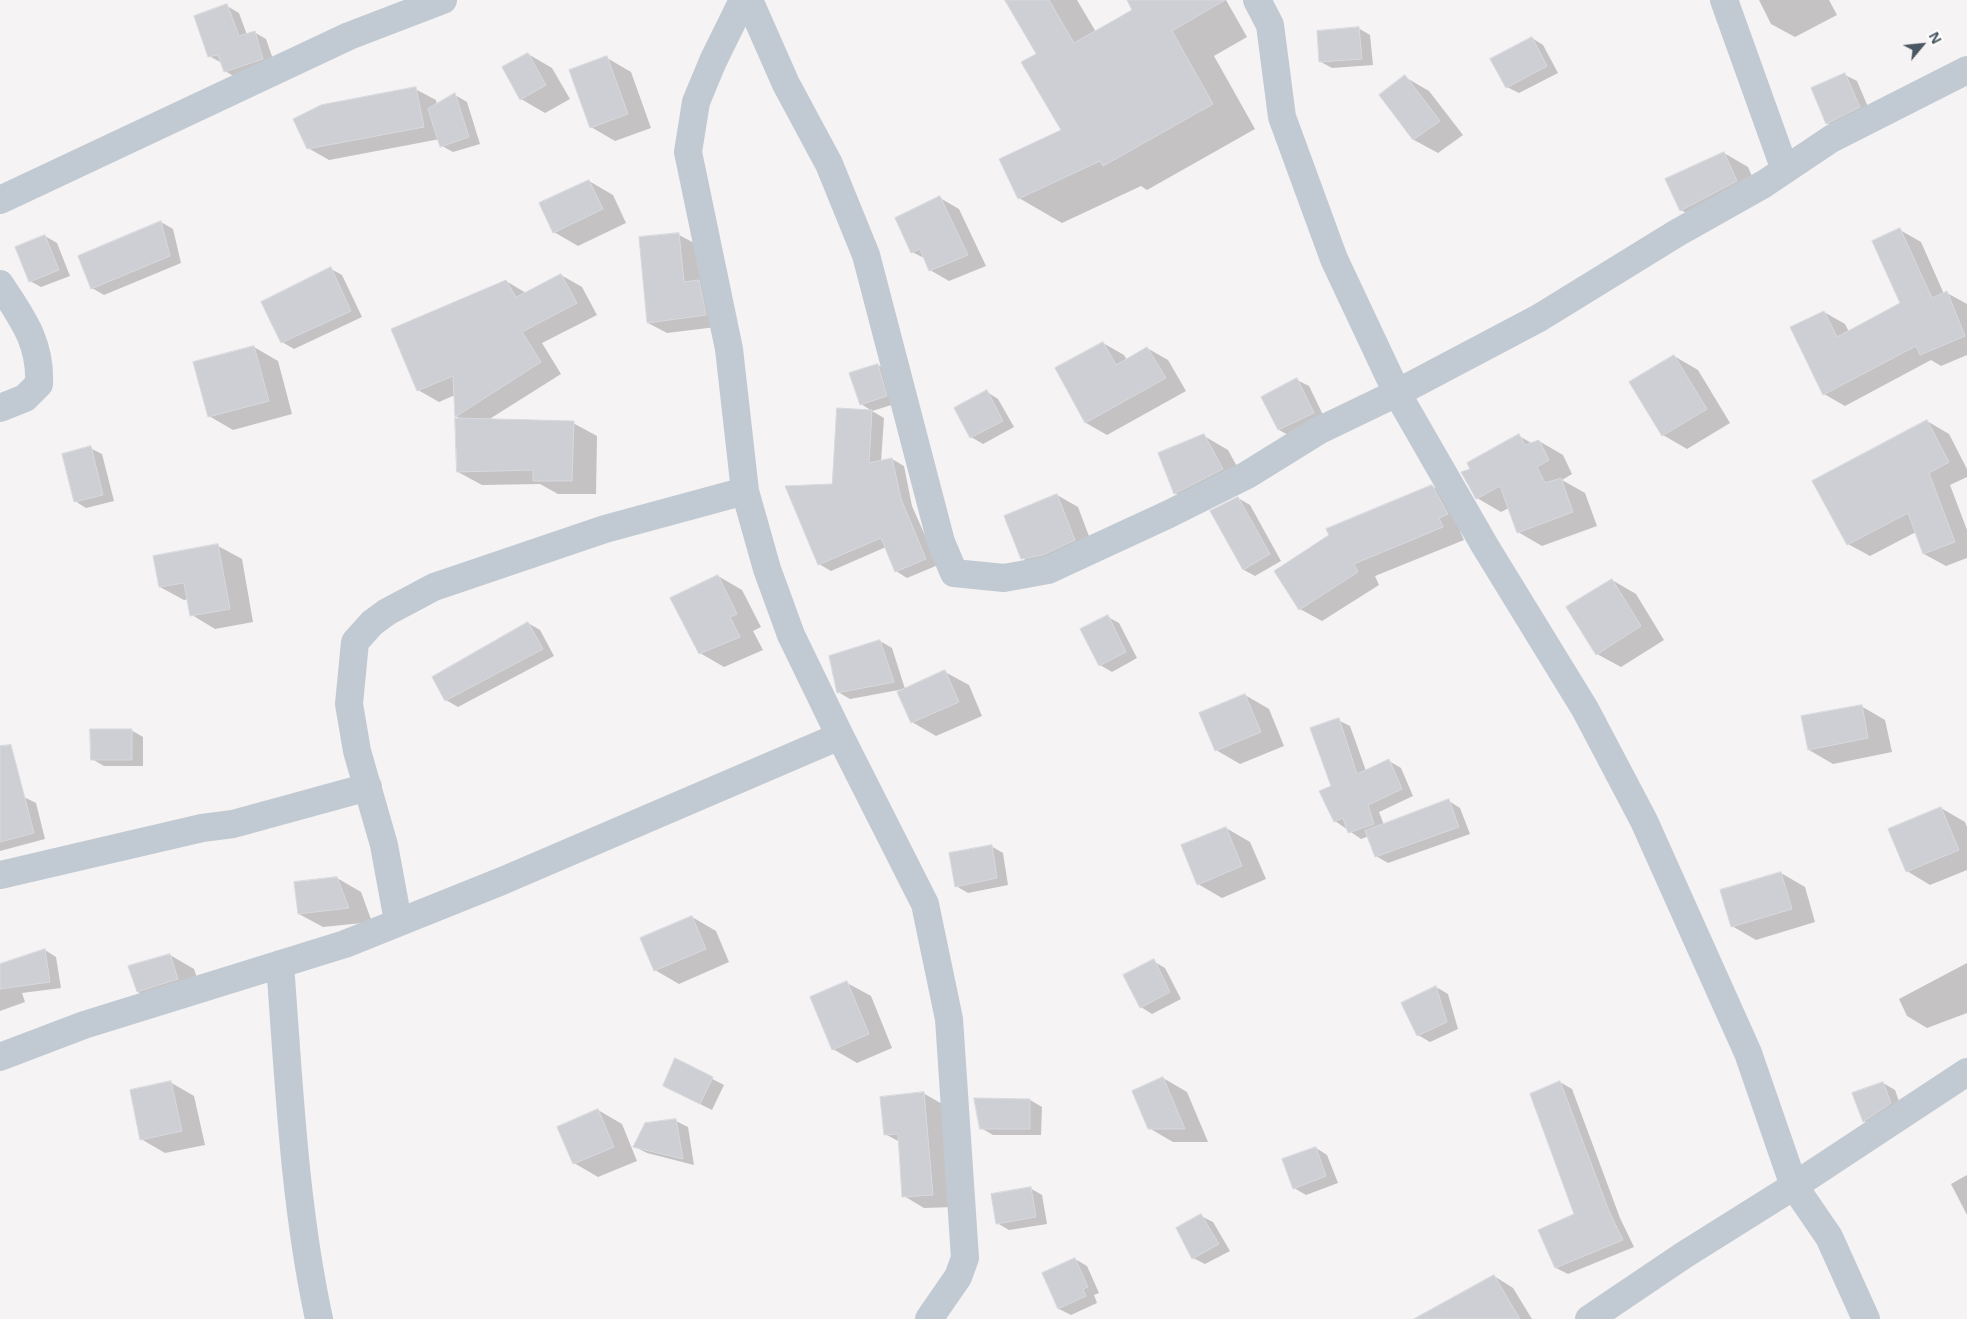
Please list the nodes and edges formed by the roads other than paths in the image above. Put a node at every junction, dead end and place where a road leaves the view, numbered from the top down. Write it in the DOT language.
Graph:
graph roads {
  1 [pos="443,0"];
  2 [pos="743,0"];
  3 [pos="749,0"];
  4 [pos="1257,0"];
  5 [pos="1724,0"];
  6 [pos="1967,70"];
  7 [pos="1784,170"];
  8 [pos="0,200"];
  9 [pos="0,284"];
  10 [pos="1397,393"];
  11 [pos="0,408"];
  12 [pos="745,491"];
  13 [pos="840,736"];
  14 [pos="368,787"];
  15 [pos="0,875"];
  16 [pos="398,921"];
  17 [pos="280,964"];
  18 [pos="0,1057"];
  19 [pos="1967,1072"];
  20 [pos="1794,1186"];
  21 [pos="319,1319"];
  22 [pos="929,1319"];
  23 [pos="1589,1319"];
  24 [pos="1866,1319"];
  1 -- 8 [label="street"];
  2 -- 12 [label="street"];
  3 -- 10 [label="street"];
  4 -- 10 [label="street"];
  5 -- 7 [label="street"];
  6 -- 7 [label="street"];
  7 -- 10 [label="street"];
  9 -- 11 [label="street"];
  10 -- 20 [label="street"];
  12 -- 13 [label="street"];
  12 -- 14 [label="street"];
  13 -- 16 [label="street"];
  13 -- 22 [label="street"];
  14 -- 15 [label="street"];
  14 -- 16 [label="street"];
  16 -- 17 [label="street"];
  17 -- 18 [label="street"];
  17 -- 21 [label="street"];
  19 -- 20 [label="street"];
  20 -- 23 [label="street"];
  20 -- 24 [label="street"];
}
